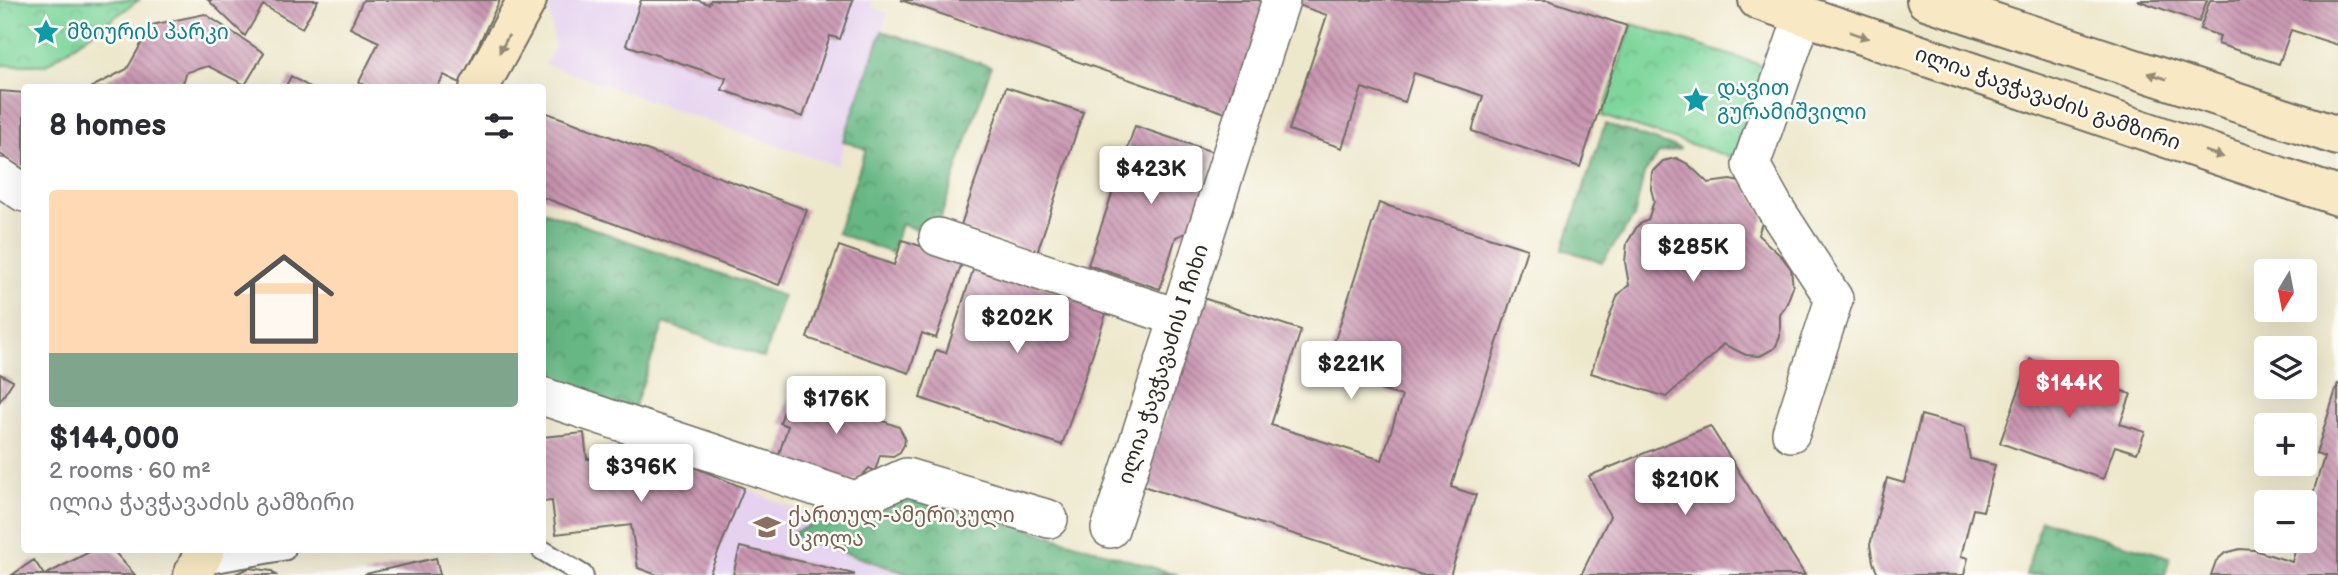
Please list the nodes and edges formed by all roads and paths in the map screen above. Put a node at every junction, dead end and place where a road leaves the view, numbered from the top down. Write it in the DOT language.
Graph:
graph roads {
  1 [pos="527,0"];
  2 [pos="1281,0"];
  3 [pos="1926,0"];
  4 [pos="1776,5"];
  5 [pos="482,84"];
  6 [pos="2338,136"];
  7 [pos="0,177"];
  8 [pos="21,190"];
  9 [pos="2338,195"];
  10 [pos="938,237"];
  11 [pos="1179,318"];
  12 [pos="546,397"];
  13 [pos="1791,433"];
  14 [pos="1049,519"];
  15 [pos="1110,529"];
  16 [pos="546,552"];
  17 [pos="266,553"];
  18 [pos="198,564"];
  19 [pos="583,575"];
  1 -- 5 [label="main road, one-way"];
  2 -- 11 [label="street, ილია ჭავჭავაძის I ჩიხი"];
  6 -- 3 [label="main road, one-way"];
  4 -- 9 [label="main road, ილია ჭავჭავაძის გამზირი, one-way"];
  4 -- 13 [label="street"];
  7 -- 8 [label="street"];
  10 -- 11 [label="street"];
  11 -- 15 [label="street, ილია ჭავჭავაძის I ჩიხი"];
  12 -- 14 [label="street"];
  16 -- 19 [label="lane"];
  17 -- 18 [label="lane"];
}
